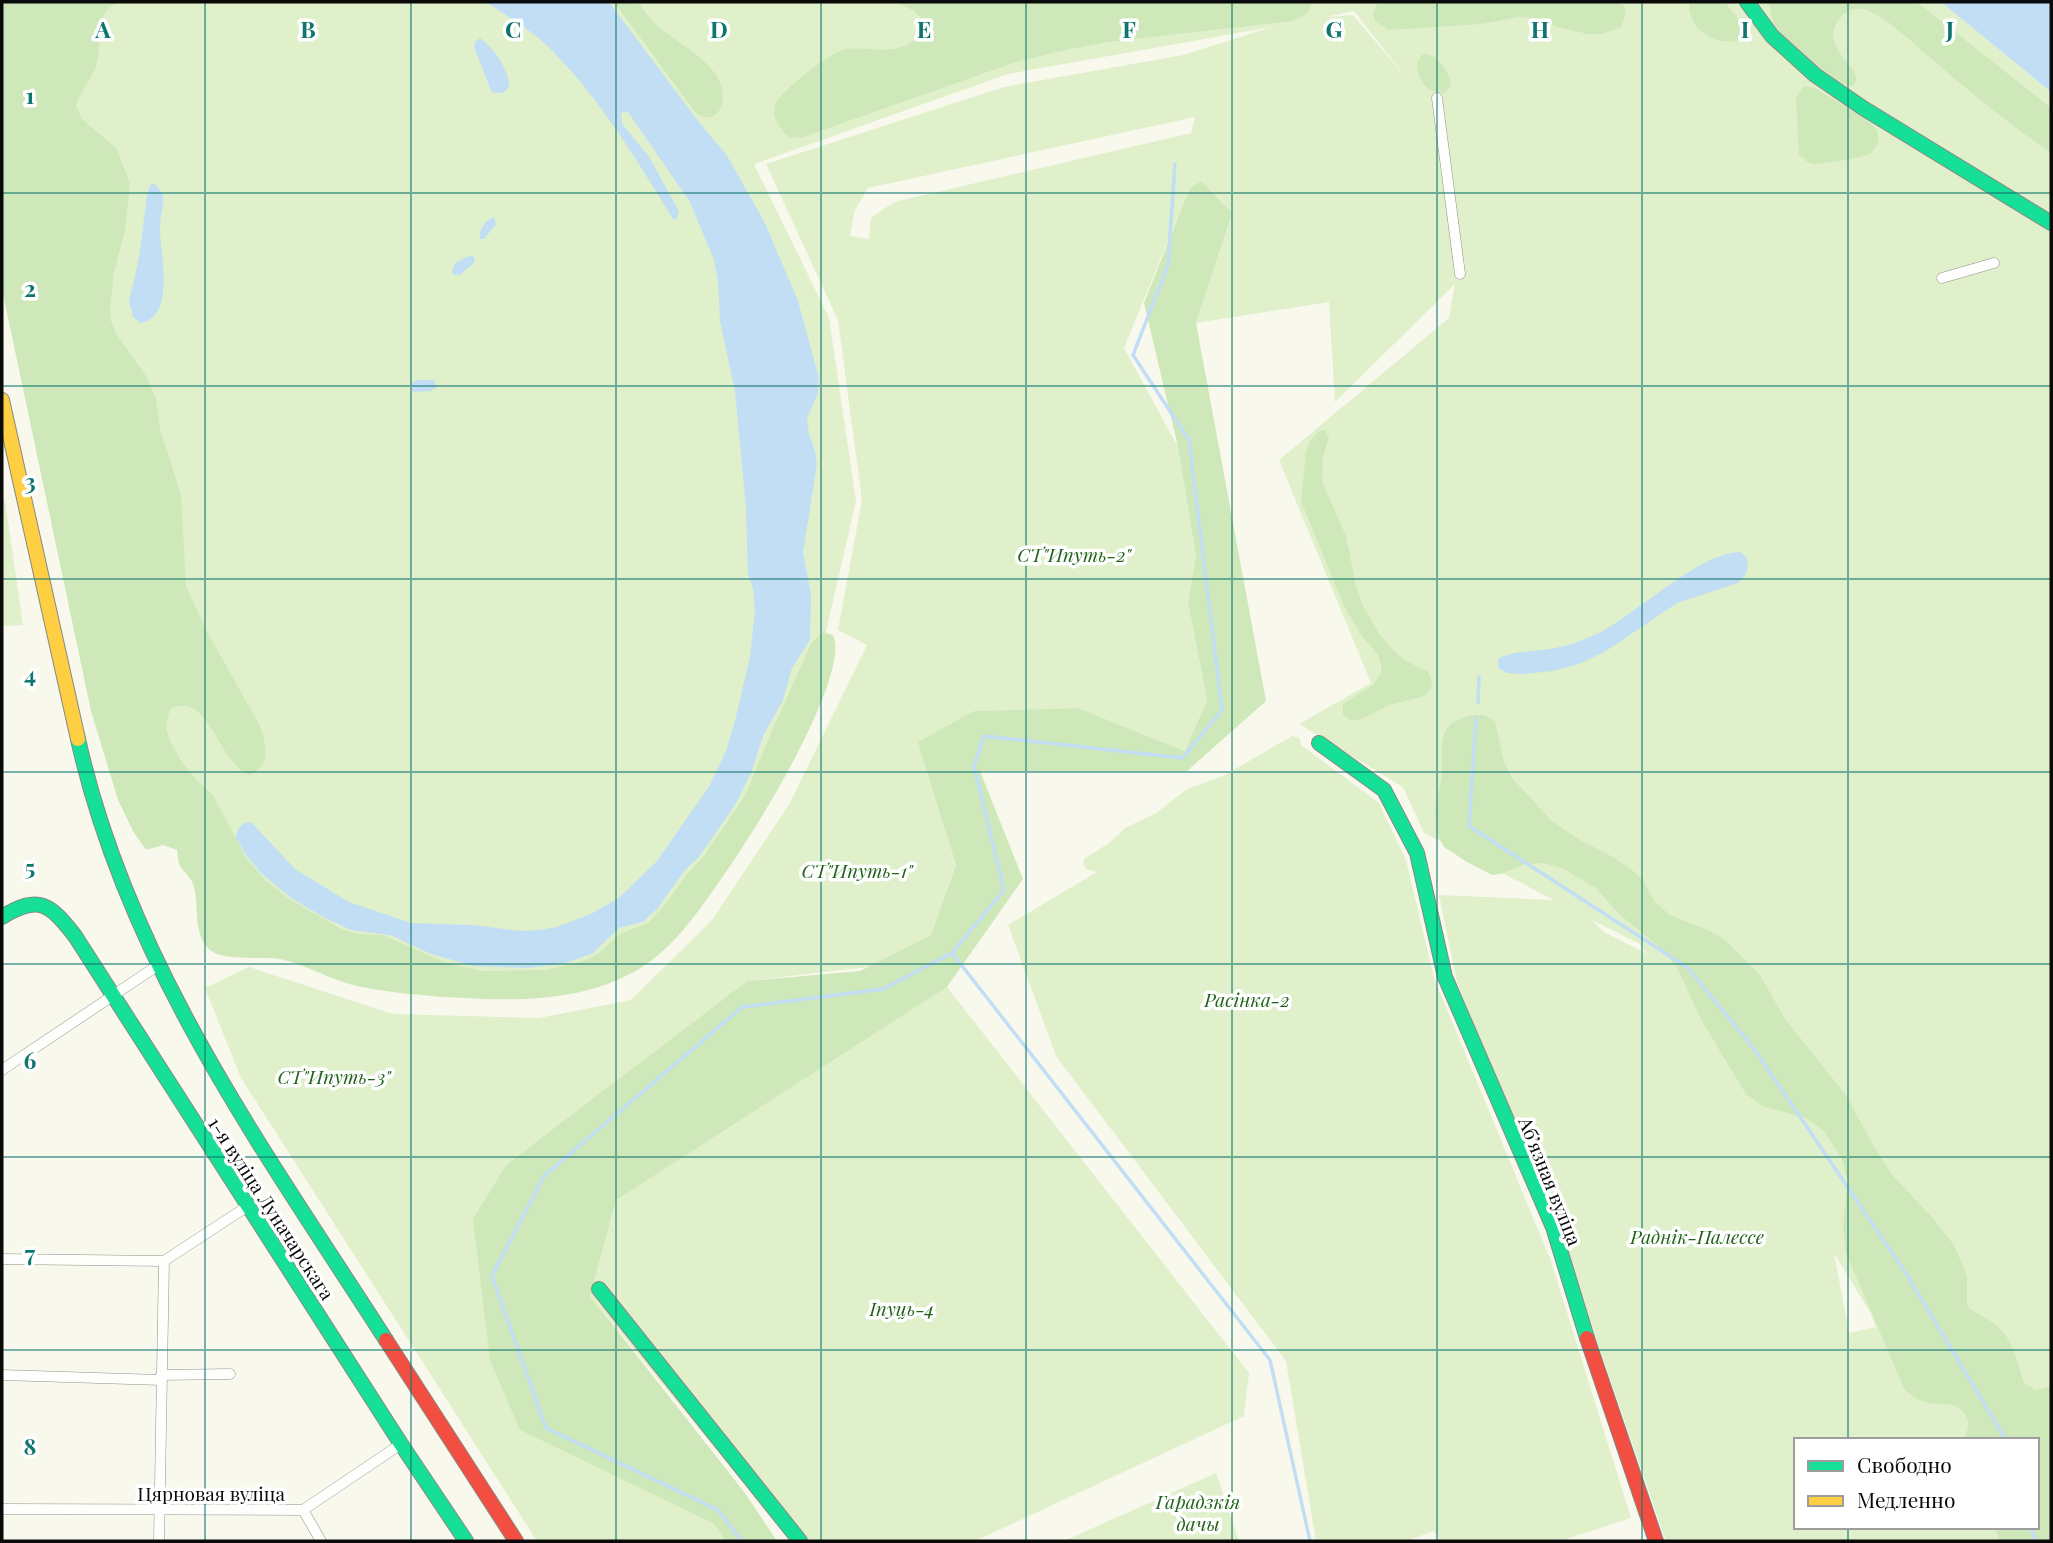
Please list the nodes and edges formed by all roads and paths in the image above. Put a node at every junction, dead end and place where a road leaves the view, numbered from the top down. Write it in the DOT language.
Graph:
graph roads {
  1 [pos="1747,2"];
  2 [pos="1437,98"];
  3 [pos="2051,223"];
  4 [pos="1994,263"];
  5 [pos="1460,274"];
  6 [pos="1942,278"];
  7 [pos="2,400"];
  8 [pos="1319,744"];
  9 [pos="2,916"];
  10 [pos="157,966"];
  11 [pos="113,996"];
  12 [pos="2,1070"];
  13 [pos="248,1206"];
  14 [pos="2,1259"];
  15 [pos="164,1261"];
  16 [pos="599,1289"];
  17 [pos="230,1374"];
  18 [pos="2,1375"];
  19 [pos="161,1377"];
  20 [pos="401,1444"];
  21 [pos="2,1509"];
  22 [pos="303,1510"];
  23 [pos="159,1511"];
  24 [pos="159,1541"];
  25 [pos="321,1541"];
  26 [pos="466,1541"];
  27 [pos="516,1541"];
  28 [pos="800,1541"];
  29 [pos="1656,1541"];
  1 -- 3 [label="street"];
  2 -- 5 [label="street"];
  4 -- 6 [label="street"];
  7 -- 10 [label="street"];
  8 -- 29 [label="street, Абʼязная вуліца"];
  9 -- 11 [label="street, 1-я вуліца Луначарскага"];
  10 -- 11 [label="street"];
  10 -- 27 [label="street"];
  11 -- 12 [label="street"];
  11 -- 13 [label="street, 1-я вуліца Луначарскага"];
  13 -- 15 [label="street"];
  13 -- 20 [label="street, 1-я вуліца Луначарскага"];
  14 -- 15 [label="street"];
  15 -- 19 [label="street"];
  16 -- 28 [label="street"];
  17 -- 19 [label="street"];
  18 -- 19 [label="street"];
  19 -- 23 [label="street"];
  20 -- 22 [label="street, Цярновая вуліца"];
  20 -- 26 [label="street, 1-я вуліца Луначарскага"];
  21 -- 23 [label="street, Цярновая вуліца"];
  22 -- 23 [label="street, Цярновая вуліца"];
  22 -- 25 [label="street"];
  23 -- 24 [label="street"];
}
